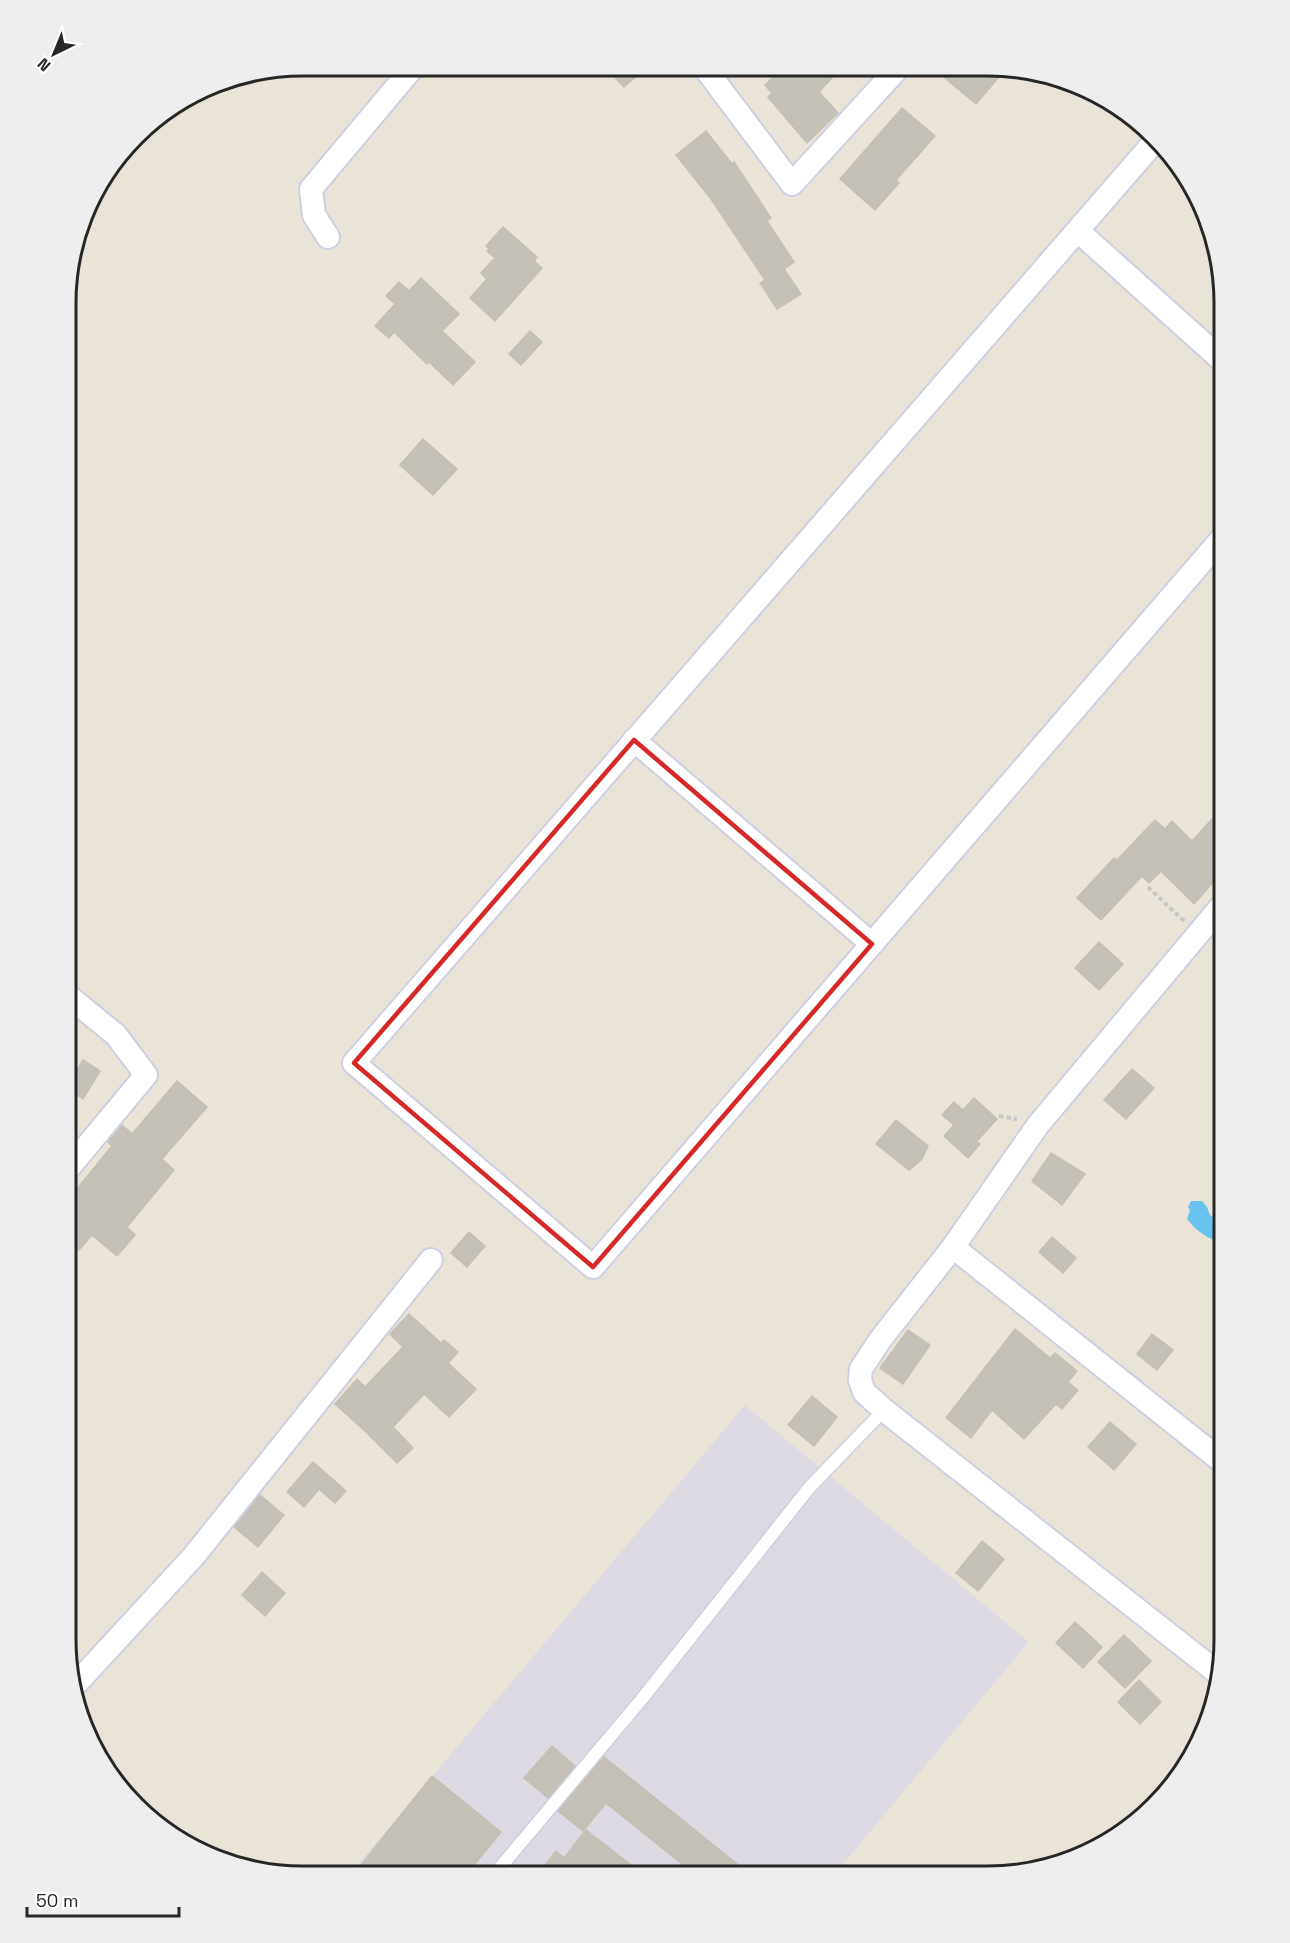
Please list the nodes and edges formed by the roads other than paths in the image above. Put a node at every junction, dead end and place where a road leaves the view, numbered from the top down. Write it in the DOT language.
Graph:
graph roads {
  1 [pos="406,76"];
  2 [pos="711,76"];
  3 [pos="891,76"];
  4 [pos="1151,147"];
  5 [pos="1078,231"];
  6 [pos="328,237"];
  7 [pos="1214,353"];
  8 [pos="1214,548"];
  9 [pos="634,740"];
  10 [pos="1214,915"];
  11 [pos="872,944"];
  12 [pos="76,1002"];
  13 [pos="76,1159"];
  14 [pos="953,1247"];
  15 [pos="431,1260"];
  16 [pos="884,1410"];
  17 [pos="1214,1455"];
  18 [pos="1212,1669"];
  19 [pos="80,1680"];
  20 [pos="501,1866"];
  1 -- 6 [label="street"];
  2 -- 3 [label="street"];
  4 -- 5 [label="street"];
  5 -- 7 [label="street"];
  5 -- 9 [label="street"];
  8 -- 11 [label="street"];
  9 -- 11 [label="street"];
  9 -- 11 [label="street"];
  10 -- 14 [label="street"];
  12 -- 13 [label="street"];
  14 -- 16 [label="street"];
  14 -- 17 [label="street"];
  15 -- 19 [label="street"];
  16 -- 18 [label="street"];
  16 -- 20 [label="lane"];
}
